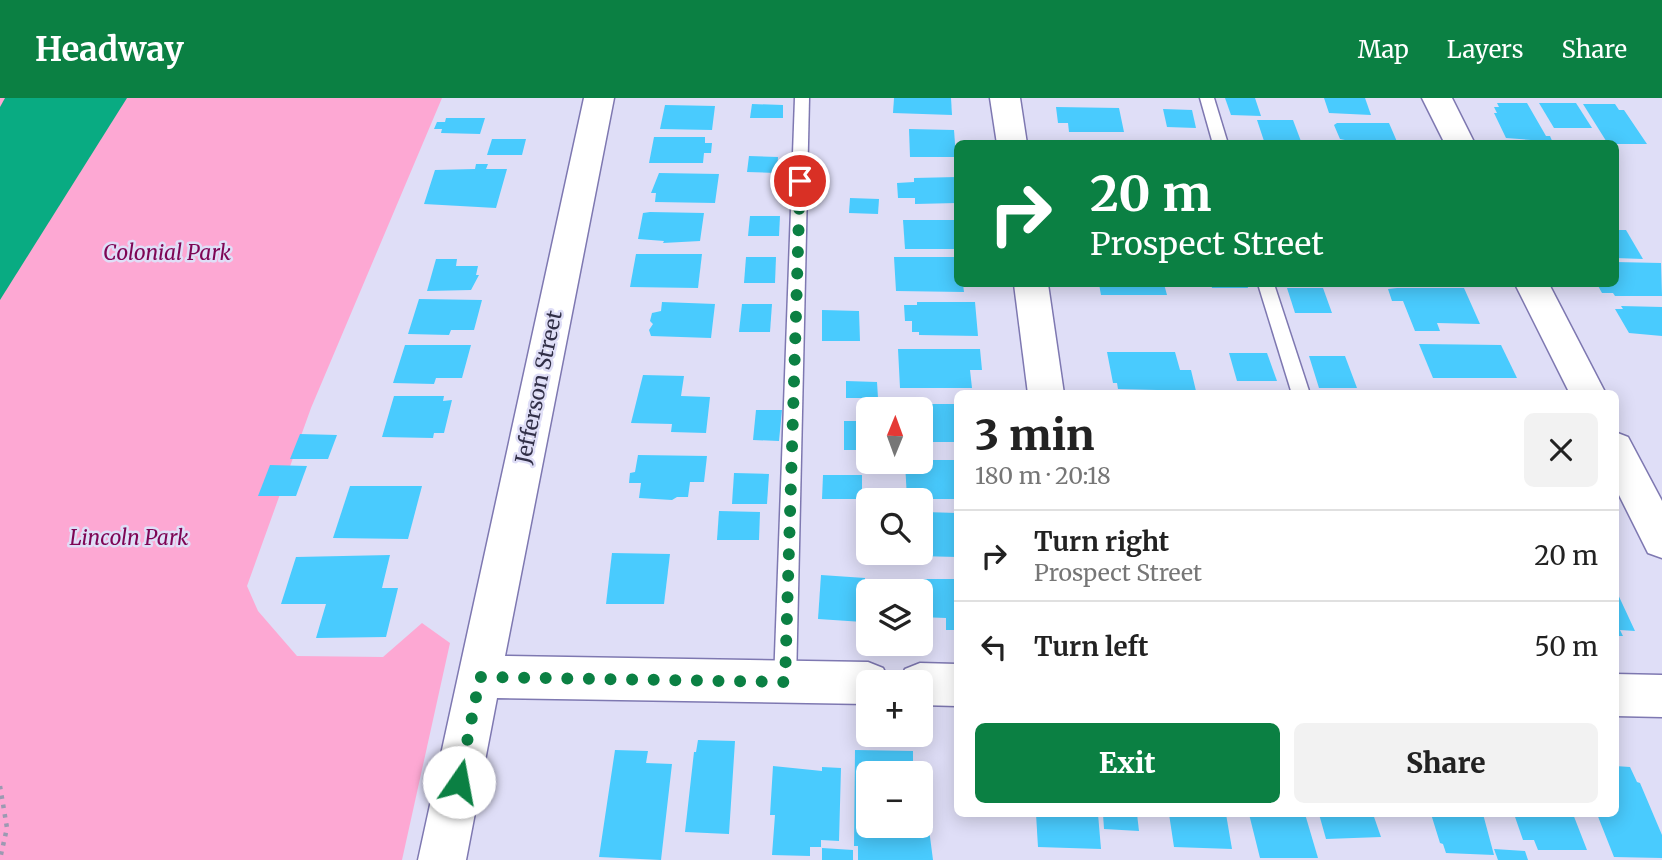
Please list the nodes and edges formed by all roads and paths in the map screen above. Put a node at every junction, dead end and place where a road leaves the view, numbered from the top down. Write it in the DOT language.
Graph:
graph roads {
  1 [pos="599,98"];
  2 [pos="802,98"];
  3 [pos="1005,98"];
  4 [pos="1207,98"];
  5 [pos="1437,98"];
  6 [pos="1011,140"];
  7 [pos="1220,140"];
  8 [pos="1458,140"];
  9 [pos="1031,287"];
  10 [pos="1267,287"];
  11 [pos="1534,287"];
  12 [pos="1045,390"];
  13 [pos="1300,390"];
  14 [pos="1586,390"];
  15 [pos="1619,456"];
  16 [pos="1662,540"];
  17 [pos="480,677"];
  18 [pos="785,682"];
  19 [pos="856,683"];
  20 [pos="933,684"];
  21 [pos="954,685"];
  22 [pos="1619,695"];
  23 [pos="1662,696"];
  24 [pos="0,786"];
  25 [pos="0,859"];
  26 [pos="442,860"];
  1 -- 17 [label="street, Jefferson Street"];
  2 -- 18 [label="lane"];
  3 -- 6 [label="street"];
  4 -- 7 [label="lane"];
  5 -- 8 [label="street"];
  9 -- 12 [label="street"];
  10 -- 13 [label="lane"];
  11 -- 14 [label="street"];
  15 -- 16 [label="street"];
  17 -- 18 [label="street"];
  17 -- 26 [label="street, Jefferson Street"];
  18 -- 19 [label="street"];
  20 -- 21 [label="street"];
  22 -- 23 [label="street"];
  24 -- 25 [label="path"];
}
